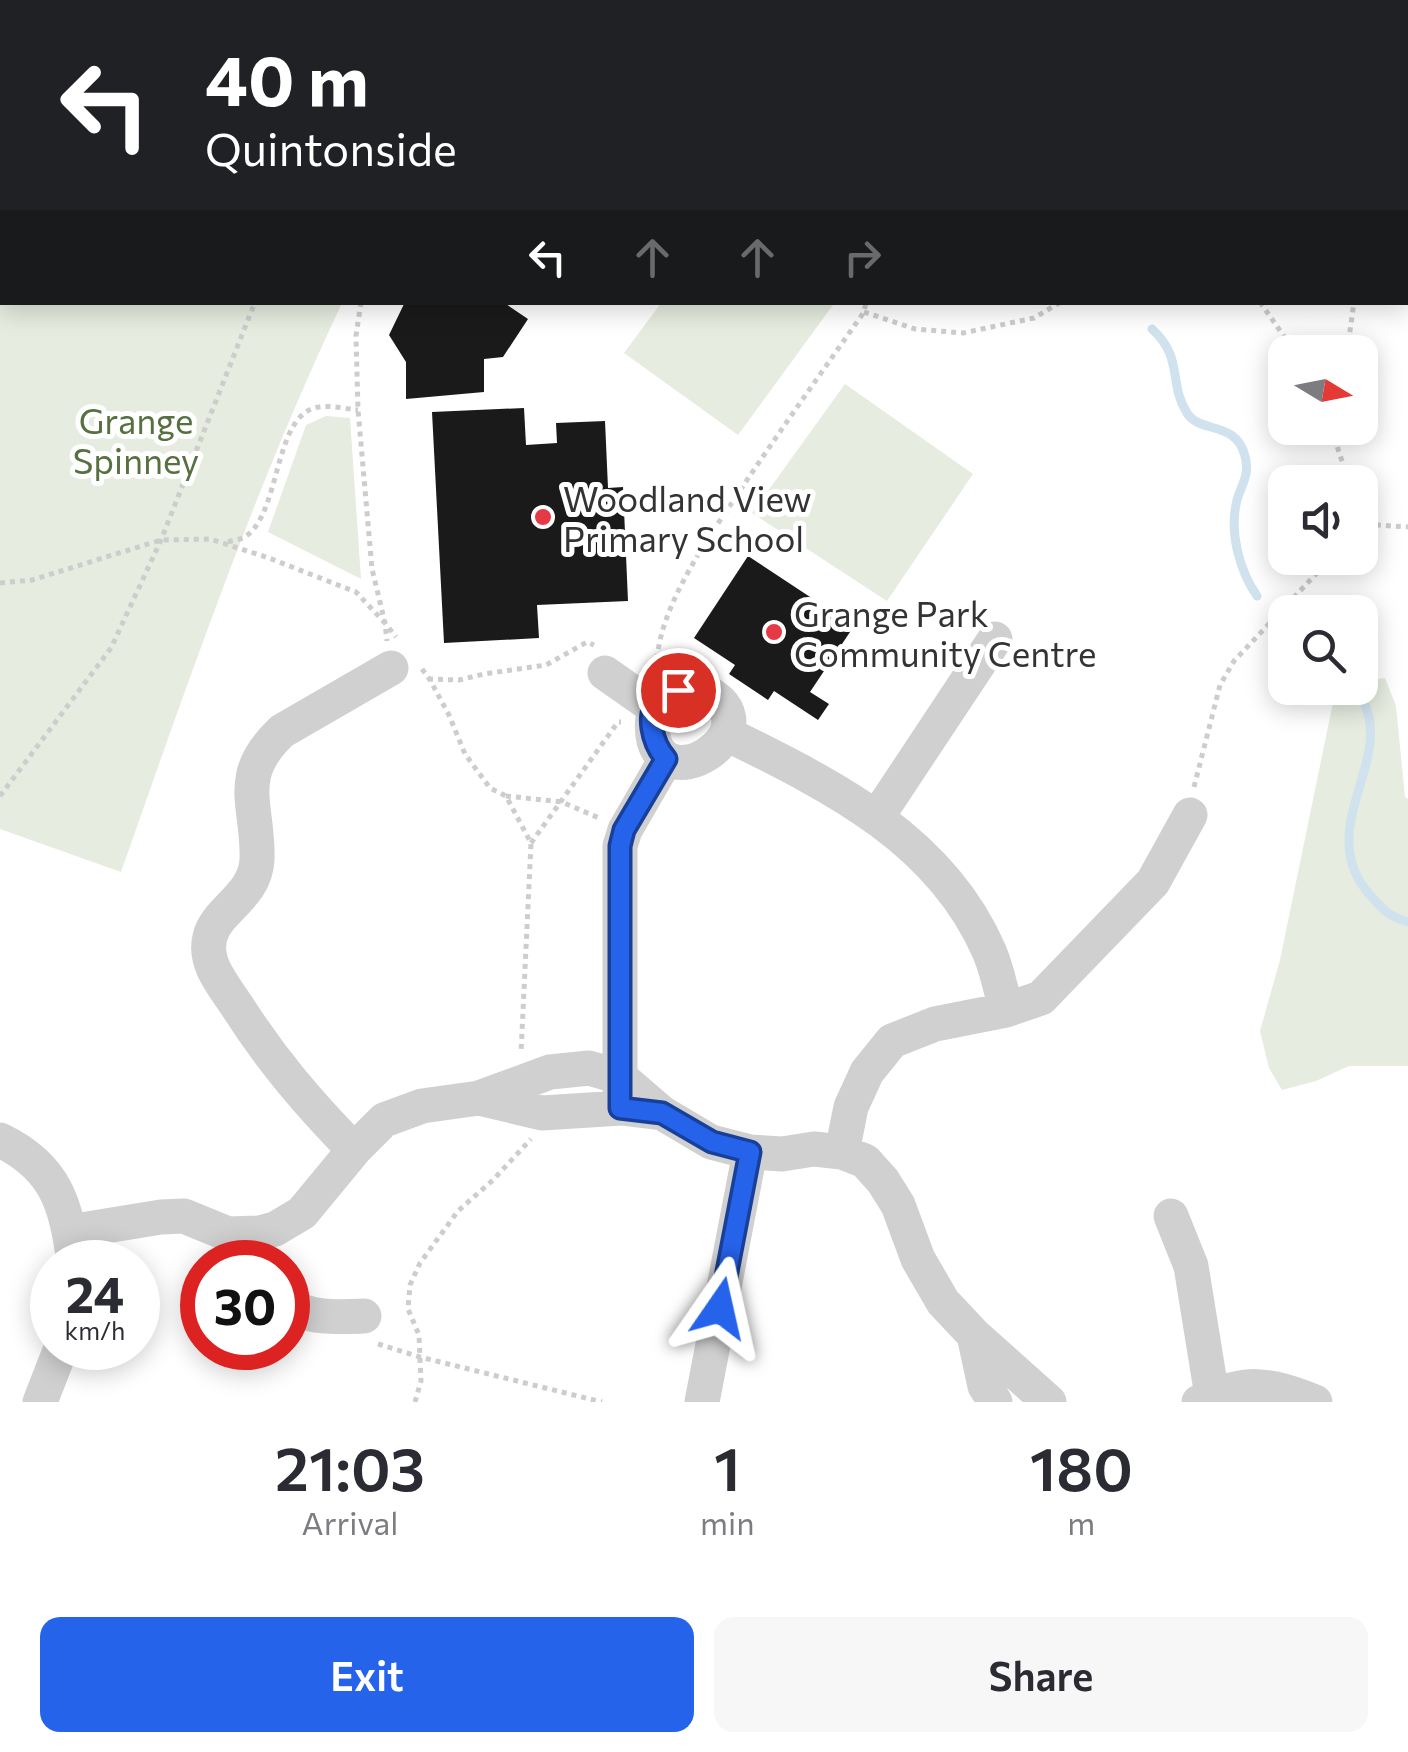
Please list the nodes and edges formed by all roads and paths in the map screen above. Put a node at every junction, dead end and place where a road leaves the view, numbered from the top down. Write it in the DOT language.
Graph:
graph roads {
  1 [pos="254,305"];
  2 [pos="361,305"];
  3 [pos="865,305"];
  4 [pos="1057,305"];
  5 [pos="1262,305"];
  6 [pos="1354,305"];
  7 [pos="864,312"];
  8 [pos="1284,335"];
  9 [pos="1349,335"];
  10 [pos="358,410"];
  11 [pos="1378,524"];
  12 [pos="1408,527"];
  13 [pos="161,540"];
  14 [pos="225,542"];
  15 [pos="1315,575"];
  16 [pos="0,583"];
  17 [pos="385,623"];
  18 [pos="995,639"];
  19 [pos="402,657"];
  20 [pos="604,661"];
  21 [pos="430,680"];
  22 [pos="656,709"];
  23 [pos="727,734"];
  24 [pos="666,759"];
  25 [pos="0,796"];
  26 [pos="506,796"];
  27 [pos="562,802"];
  28 [pos="1190,815"];
  29 [pos="877,817"];
  30 [pos="624,830"];
  31 [pos="531,843"];
  32 [pos="1006,1010"];
  33 [pos="534,1078"];
  34 [pos="620,1093"];
  35 [pos="478,1098"];
  36 [pos="542,1113"];
  37 [pos="0,1140"];
  38 [pos="354,1150"];
  39 [pos="750,1152"];
  40 [pos="842,1152"];
  41 [pos="1172,1216"];
  42 [pos="70,1240"];
  43 [pos="92,1240"];
  44 [pos="243,1240"];
  45 [pos="267,1240"];
  46 [pos="310,1314"];
  47 [pos="370,1330"];
  48 [pos="974,1335"];
  49 [pos="420,1356"];
  50 [pos="53,1370"];
  51 [pos="1205,1399"];
  52 [pos="40,1402"];
  53 [pos="414,1402"];
  54 [pos="602,1402"];
  55 [pos="702,1402"];
  56 [pos="995,1402"];
  57 [pos="1049,1402"];
  58 [pos="1315,1402"];
  1 -- 13 [label="path"];
  2 -- 10 [label="path"];
  3 -- 7 [label="path"];
  4 -- 7 [label="path"];
  5 -- 8 [label="path"];
  6 -- 9 [label="path"];
  7 -- 22 [label="path"];
  10 -- 14 [label="path"];
  10 -- 17 [label="path"];
  11 -- 12 [label="path"];
  13 -- 14 [label="path"];
  13 -- 16 [label="path"];
  13 -- 25 [label="path"];
  14 -- 17 [label="path"];
  15 -- 28 [label="path"];
  17 -- 19 [label="path"];
  17 -- 19 [label="path"];
  18 -- 29 [label="street"];
  19 -- 21 [label="path"];
  19 -- 21 [label="path"];
  19 -- 38 [label="street"];
  20 -- 21 [label="path"];
  20 -- 22 [label="street"];
  21 -- 26 [label="path"];
  22 -- 23 [label="street"];
  22 -- 24 [label="street"];
  22 -- 27 [label="path"];
  23 -- 24 [label="street"];
  23 -- 29 [label="street"];
  24 -- 30 [label="street"];
  26 -- 27 [label="path"];
  26 -- 31 [label="path"];
  27 -- 30 [label="path"];
  27 -- 31 [label="path"];
  28 -- 32 [label="street"];
  29 -- 32 [label="street"];
  30 -- 34 [label="street"];
  31 -- 33 [label="path"];
  32 -- 40 [label="street"];
  33 -- 34 [label="street"];
  33 -- 35 [label="street"];
  34 -- 36 [label="street"];
  34 -- 39 [label="street"];
  35 -- 36 [label="street"];
  35 -- 38 [label="street"];
  36 -- 49 [label="path"];
  37 -- 42 [label="street"];
  38 -- 45 [label="street"];
  39 -- 40 [label="street"];
  39 -- 55 [label="street"];
  40 -- 48 [label="street"];
  41 -- 51 [label="street"];
  43 -- 44 [label="street"];
  46 -- 47 [label="street"];
  47 -- 49 [label="path"];
  48 -- 56 [label="street"];
  48 -- 57 [label="street"];
  49 -- 53 [label="path"];
  49 -- 54 [label="path"];
  50 -- 52 [label="street"];
  51 -- 58 [label="street"];
}
